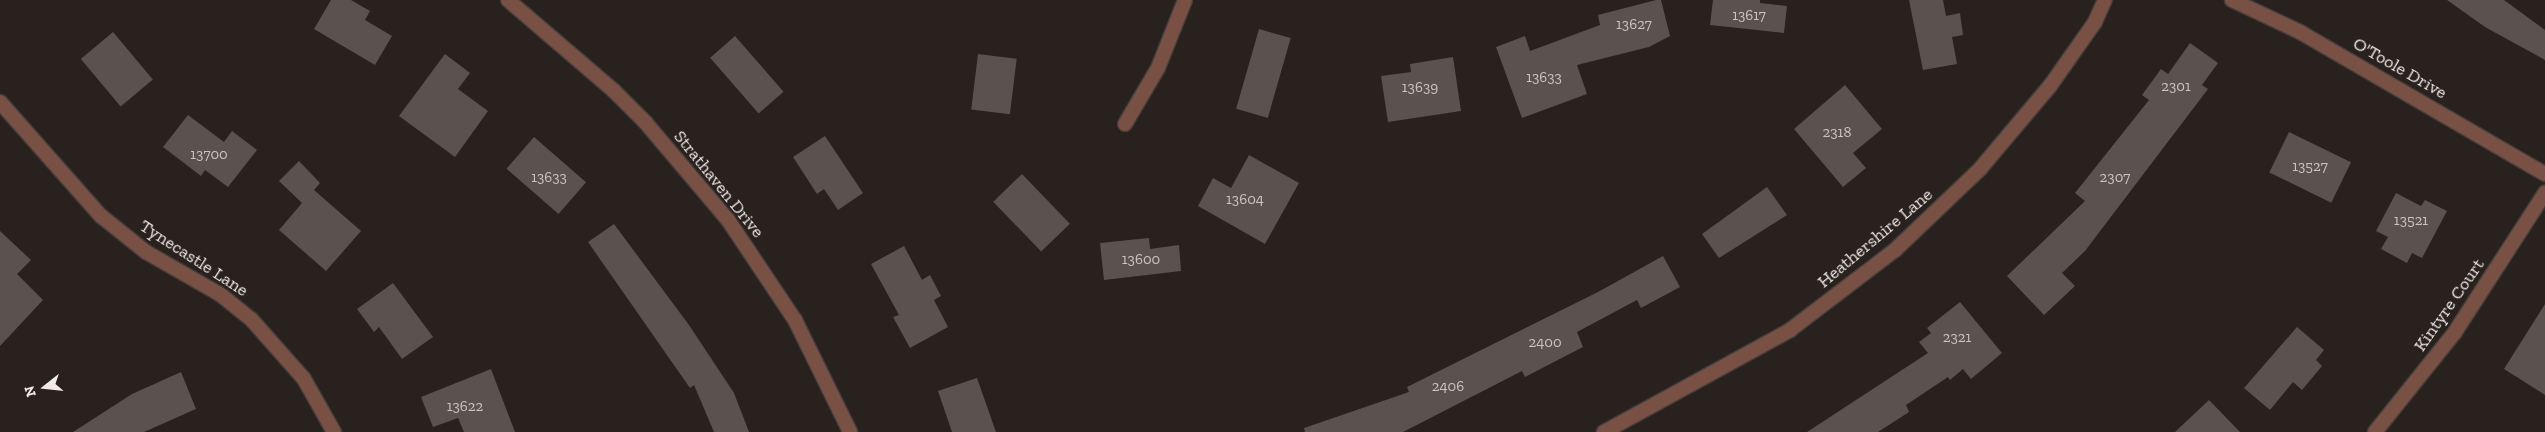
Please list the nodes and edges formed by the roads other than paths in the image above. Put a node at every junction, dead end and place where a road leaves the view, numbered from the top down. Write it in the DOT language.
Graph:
graph roads {
  1 [pos="1185,0"];
  2 [pos="2105,0"];
  3 [pos="2232,0"];
  4 [pos="517,2"];
  5 [pos="0,102"];
  6 [pos="1124,124"];
  7 [pos="2545,174"];
  8 [pos="2545,193"];
  9 [pos="334,432"];
  10 [pos="850,432"];
  11 [pos="1604,432"];
  12 [pos="2375,432"];
  1 -- 6 [label="street"];
  2 -- 11 [label="street, Heathershire Lane"];
  3 -- 7 [label="street, O'Toole Drive"];
  4 -- 10 [label="street, Strathaven Drive"];
  5 -- 9 [label="street, Tynecastle Lane"];
  8 -- 12 [label="street, Kintyre Court"];
}
